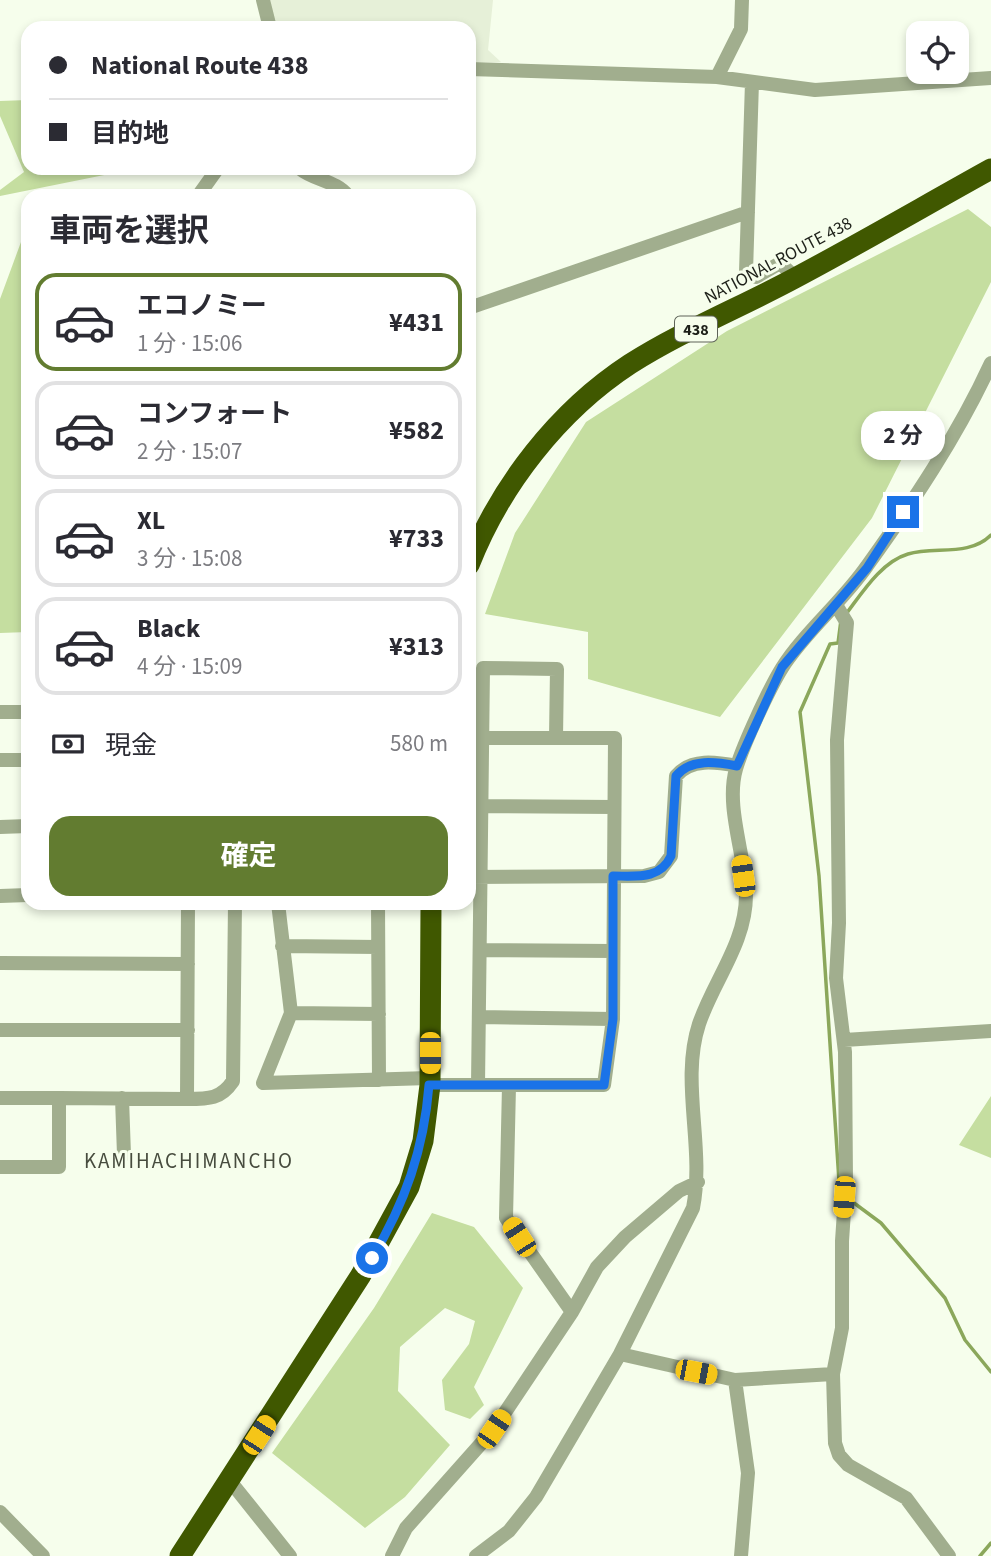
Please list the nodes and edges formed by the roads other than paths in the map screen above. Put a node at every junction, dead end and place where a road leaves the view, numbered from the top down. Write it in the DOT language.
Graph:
graph roads {
  1 [pos="263,0"];
  2 [pos="742,0"];
  3 [pos="268,21"];
  4 [pos="476,69"];
  5 [pos="717,77"];
  6 [pos="991,78"];
  7 [pos="752,82"];
  8 [pos="991,169"];
  9 [pos="308,175"];
  10 [pos="343,189"];
  11 [pos="748,212"];
  12 [pos="796,278"];
  13 [pos="476,306"];
  14 [pos="991,363"];
  15 [pos="476,549"];
  16 [pos="841,612"];
  17 [pos="0,712"];
  18 [pos="21,712"];
  19 [pos="482,738"];
  20 [pos="556,738"];
  21 [pos="0,760"];
  22 [pos="21,760"];
  23 [pos="737,766"];
  24 [pos="482,806"];
  25 [pos="614,807"];
  26 [pos="21,826"];
  27 [pos="0,827"];
  28 [pos="476,867"];
  29 [pos="613,876"];
  30 [pos="476,877"];
  31 [pos="476,892"];
  32 [pos="0,895"];
  33 [pos="21,895"];
  34 [pos="188,910"];
  35 [pos="235,910"];
  36 [pos="279,910"];
  37 [pos="378,910"];
  38 [pos="431,910"];
  39 [pos="282,946"];
  40 [pos="379,947"];
  41 [pos="480,950"];
  42 [pos="613,951"];
  43 [pos="0,963"];
  44 [pos="188,964"];
  45 [pos="291,1013"];
  46 [pos="379,1014"];
  47 [pos="479,1017"];
  48 [pos="613,1019"];
  49 [pos="0,1030"];
  50 [pos="188,1030"];
  51 [pos="991,1031"];
  52 [pos="844,1040"];
  53 [pos="379,1080"];
  54 [pos="429,1082"];
  55 [pos="478,1085"];
  56 [pos="509,1086"];
  57 [pos="0,1098"];
  58 [pos="59,1098"];
  59 [pos="122,1098"];
  60 [pos="187,1098"];
  61 [pos="124,1155"];
  62 [pos="0,1167"];
  63 [pos="698,1182"];
  64 [pos="572,1312"];
  65 [pos="620,1354"];
  66 [pos="833,1374"];
  67 [pos="735,1380"];
  68 [pos="230,1481"];
  69 [pos="0,1513"];
  70 [pos="933,1538"];
  71 [pos="43,1556"];
  72 [pos="180,1556"];
  73 [pos="290,1556"];
  74 [pos="392,1556"];
  75 [pos="476,1556"];
  76 [pos="741,1556"];
  77 [pos="934,1556"];
  78 [pos="949,1556"];
  1 -- 3 [label="street"];
  2 -- 5 [label="street"];
  4 -- 5 [label="street"];
  5 -- 7 [label="street"];
  6 -- 7 [label="street"];
  7 -- 11 [label="street"];
  8 -- 12 [label="highway, NATIONAL ROUTE 438 / 438"];
  9 -- 10 [label="street"];
  11 -- 12 [label="street"];
  11 -- 13 [label="street"];
  12 -- 15 [label="highway, NATIONAL ROUTE 438 / 438"];
  14 -- 16 [label="street"];
  16 -- 23 [label="street"];
  16 -- 52 [label="street"];
  17 -- 18 [label="street"];
  19 -- 20 [label="street"];
  19 -- 20 [label="street"];
  19 -- 24 [label="street"];
  20 -- 25 [label="street"];
  21 -- 22 [label="street"];
  23 -- 29 [label="street"];
  23 -- 63 [label="street"];
  24 -- 25 [label="street"];
  24 -- 28 [label="street"];
  25 -- 29 [label="street"];
  26 -- 27 [label="street"];
  29 -- 30 [label="street"];
  29 -- 42 [label="street"];
  31 -- 41 [label="street"];
  32 -- 33 [label="street"];
  34 -- 44 [label="street"];
  35 -- 60 [label="street"];
  36 -- 39 [label="street"];
  37 -- 40 [label="street"];
  38 -- 54 [label="highway"];
  39 -- 40 [label="street"];
  39 -- 45 [label="street"];
  40 -- 46 [label="street"];
  41 -- 42 [label="street"];
  41 -- 47 [label="street"];
  42 -- 48 [label="street"];
  43 -- 44 [label="street"];
  44 -- 50 [label="street"];
  45 -- 46 [label="street"];
  45 -- 53 [label="street"];
  46 -- 53 [label="street"];
  47 -- 48 [label="street"];
  47 -- 55 [label="street"];
  48 -- 56 [label="street"];
  49 -- 50 [label="street"];
  50 -- 60 [label="street"];
  51 -- 52 [label="street"];
  52 -- 66 [label="street"];
  53 -- 54 [label="street"];
  54 -- 55 [label="street"];
  54 -- 68 [label="highway"];
  55 -- 56 [label="street"];
  56 -- 64 [label="street"];
  57 -- 58 [label="street"];
  58 -- 59 [label="street"];
  58 -- 62 [label="street"];
  59 -- 60 [label="street"];
  59 -- 61 [label="street"];
  63 -- 64 [label="street"];
  63 -- 65 [label="street"];
  64 -- 74 [label="street"];
  65 -- 67 [label="street"];
  65 -- 75 [label="street"];
  66 -- 67 [label="street"];
  66 -- 70 [label="street"];
  67 -- 76 [label="street"];
  68 -- 72 [label="highway"];
  68 -- 73 [label="street"];
  69 -- 71 [label="street"];
  70 -- 77 [label="street"];
  70 -- 78 [label="street"];
}
